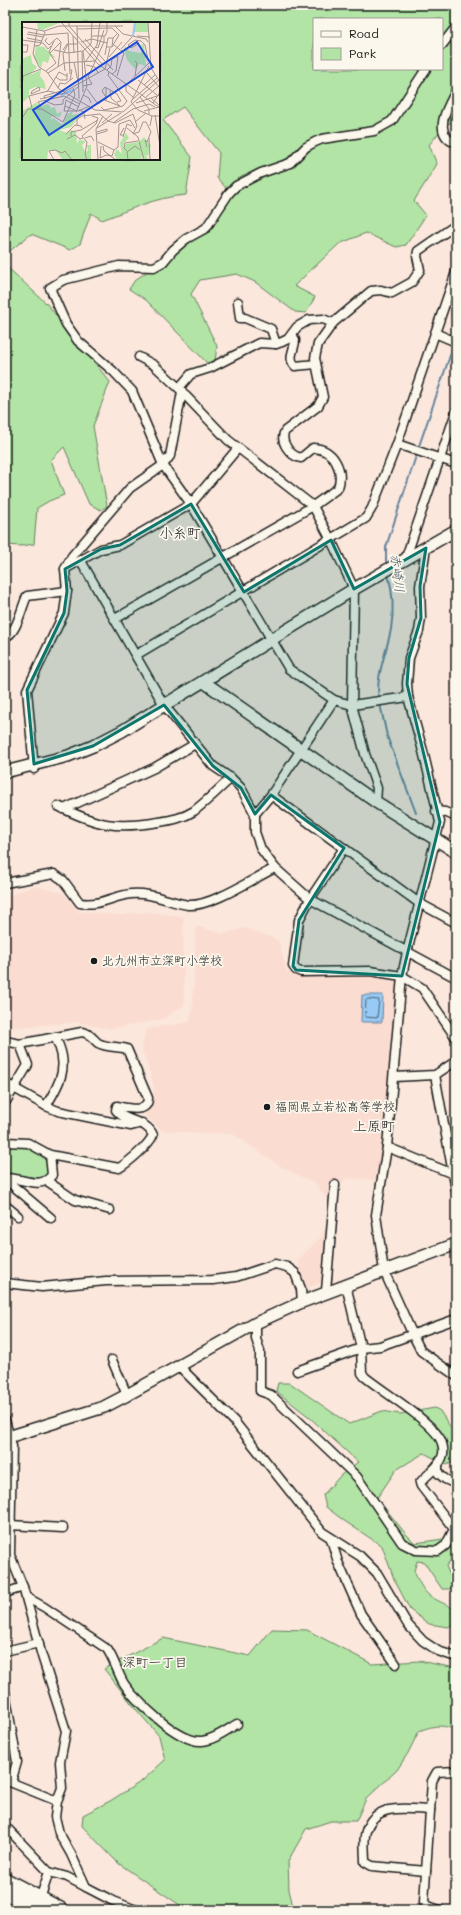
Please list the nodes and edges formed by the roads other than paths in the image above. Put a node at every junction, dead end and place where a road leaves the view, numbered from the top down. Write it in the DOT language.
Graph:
graph roads {
  1 [pos="455,31"];
  2 [pos="443,44"];
  3 [pos="425,70"];
  4 [pos="456,91"];
  5 [pos="456,140"];
  6 [pos="456,228"];
  7 [pos="456,272"];
  8 [pos="238,302"];
  9 [pos="333,323"];
  10 [pos="435,333"];
  11 [pos="292,334"];
  12 [pos="456,342"];
  13 [pos="276,344"];
  14 [pos="139,358"];
  15 [pos="316,364"];
  16 [pos="181,390"];
  17 [pos="456,412"];
  18 [pos="397,444"];
  19 [pos="238,448"];
  20 [pos="440,458"];
  21 [pos="456,464"];
  22 [pos="163,465"];
  23 [pos="191,504"];
  24 [pos="313,506"];
  25 [pos="456,530"];
  26 [pos="331,540"];
  27 [pos="426,548"];
  28 [pos="223,558"];
  29 [pos="405,560"];
  30 [pos="81,561"];
  31 [pos="65,569"];
  32 [pos="354,590"];
  33 [pos="67,591"];
  34 [pos="244,592"];
  35 [pos="115,620"];
  36 [pos="5,637"];
  37 [pos="272,639"];
  38 [pos="136,655"];
  39 [pos="204,682"];
  40 [pos="408,697"];
  41 [pos="334,700"];
  42 [pos="164,705"];
  43 [pos="352,705"];
  44 [pos="195,744"];
  45 [pos="303,750"];
  46 [pos="34,767"];
  47 [pos="5,772"];
  48 [pos="231,778"];
  49 [pos="272,796"];
  50 [pos="376,802"];
  51 [pos="436,811"];
  52 [pos="255,814"];
  53 [pos="456,817"];
  54 [pos="435,840"];
  55 [pos="344,848"];
  56 [pos="456,852"];
  57 [pos="275,868"];
  58 [pos="5,883"];
  59 [pos="310,899"];
  60 [pos="419,903"];
  61 [pos="456,923"];
  62 [pos="407,952"];
  63 [pos="402,976"];
  64 [pos="456,978"];
  65 [pos="55,1037"];
  66 [pos="456,1038"];
  67 [pos="5,1041"];
  68 [pos="20,1044"];
  69 [pos="456,1061"];
  70 [pos="435,1075"];
  71 [pos="394,1078"];
  72 [pos="5,1083"];
  73 [pos="14,1089"];
  74 [pos="5,1104"];
  75 [pos="46,1106"];
  76 [pos="142,1123"];
  77 [pos="5,1142"];
  78 [pos="387,1147"];
  79 [pos="50,1155"];
  80 [pos="454,1173"];
  81 [pos="5,1178"];
  82 [pos="47,1181"];
  83 [pos="335,1185"];
  84 [pos="456,1190"];
  85 [pos="5,1205"];
  86 [pos="110,1210"];
  87 [pos="18,1216"];
  88 [pos="51,1218"];
  89 [pos="456,1244"];
  90 [pos="384,1271"];
  91 [pos="5,1283"];
  92 [pos="346,1285"];
  93 [pos="326,1291"];
  94 [pos="302,1302"];
  95 [pos="456,1319"];
  96 [pos="256,1323"];
  97 [pos="412,1333"];
  98 [pos="360,1348"];
  99 [pos="112,1360"];
  100 [pos="180,1367"];
  101 [pos="297,1371"];
  102 [pos="456,1376"];
  103 [pos="127,1396"];
  104 [pos="5,1420"];
  105 [pos="7,1437"];
  106 [pos="438,1465"];
  107 [pos="456,1484"];
  108 [pos="10,1525"];
  109 [pos="63,1528"];
  110 [pos="331,1539"];
  111 [pos="23,1587"];
  112 [pos="5,1593"];
  113 [pos="26,1597"];
  114 [pos="39,1643"];
  115 [pos="5,1651"];
  116 [pos="456,1657"];
  117 [pos="396,1664"];
  118 [pos="5,1692"];
  119 [pos="237,1724"];
  120 [pos="456,1771"];
  121 [pos="8,1781"];
  122 [pos="57,1801"];
  123 [pos="430,1810"];
  124 [pos="5,1826"];
  125 [pos="426,1871"];
  126 [pos="49,1872"];
  127 [pos="5,1880"];
  128 [pos="86,1887"];
  129 [pos="5,1892"];
  130 [pos="38,1905"];
  131 [pos="59,1910"];
  132 [pos="136,1910"];
  133 [pos="440,1910"];
  1 -- 2 [label="street"];
  3 -- 22 [label="street"];
  4 -- 5 [label="street"];
  6 -- 9 [label="street"];
  7 -- 10 [label="street"];
  8 -- 13 [label="street"];
  9 -- 11 [label="street"];
  9 -- 15 [label="street"];
  10 -- 12 [label="street"];
  10 -- 18 [label="street"];
  11 -- 13 [label="street"];
  11 -- 15 [label="street"];
  13 -- 16 [label="street"];
  14 -- 16 [label="street"];
  15 -- 24 [label="street"];
  16 -- 19 [label="street"];
  16 -- 22 [label="street"];
  17 -- 20 [label="street"];
  18 -- 20 [label="street"];
  18 -- 26 [label="street"];
  19 -- 23 [label="street"];
  19 -- 24 [label="street"];
  20 -- 21 [label="street"];
  20 -- 29 [label="street"];
  22 -- 23 [label="street"];
  22 -- 31 [label="street"];
  23 -- 28 [label="street"];
  23 -- 30 [label="street"];
  24 -- 26 [label="street"];
  24 -- 28 [label="street"];
  25 -- 27 [label="street"];
  26 -- 32 [label="street"];
  26 -- 34 [label="street"];
  27 -- 29 [label="street"];
  27 -- 40 [label="street"];
  28 -- 34 [label="street"];
  28 -- 35 [label="street"];
  29 -- 32 [label="street"];
  30 -- 31 [label="street"];
  30 -- 35 [label="street"];
  31 -- 33 [label="street"];
  32 -- 37 [label="street"];
  32 -- 43 [label="street"];
  33 -- 36 [label="street"];
  33 -- 46 [label="street"];
  34 -- 37 [label="street"];
  34 -- 38 [label="street"];
  35 -- 38 [label="street"];
  37 -- 39 [label="street"];
  37 -- 41 [label="street"];
  38 -- 42 [label="street"];
  39 -- 42 [label="street"];
  39 -- 45 [label="street"];
  40 -- 43 [label="street"];
  40 -- 51 [label="street"];
  41 -- 43 [label="street"];
  41 -- 45 [label="street"];
  42 -- 44 [label="street"];
  42 -- 46 [label="street"];
  43 -- 50 [label="street"];
  44 -- 48 [label="street"];
  44 -- 48 [label="street"];
  45 -- 49 [label="street"];
  45 -- 50 [label="street"];
  46 -- 47 [label="street"];
  48 -- 52 [label="street"];
  49 -- 52 [label="street"];
  49 -- 55 [label="street"];
  50 -- 54 [label="street"];
  51 -- 53 [label="street"];
  51 -- 54 [label="street"];
  52 -- 57 [label="street"];
  54 -- 56 [label="street"];
  54 -- 60 [label="street"];
  55 -- 59 [label="street"];
  55 -- 60 [label="street"];
  57 -- 58 [label="street"];
  57 -- 59 [label="street"];
  59 -- 62 [label="street"];
  59 -- 63 [label="street"];
  60 -- 61 [label="street"];
  60 -- 62 [label="street"];
  62 -- 63 [label="street"];
  62 -- 64 [label="street"];
  63 -- 66 [label="street"];
  63 -- 71 [label="street"];
  65 -- 68 [label="street"];
  65 -- 75 [label="street"];
  65 -- 76 [label="street"];
  67 -- 68 [label="street"];
  68 -- 73 [label="street"];
  69 -- 70 [label="street"];
  70 -- 71 [label="street"];
  70 -- 80 [label="street"];
  71 -- 78 [label="street"];
  72 -- 73 [label="street"];
  73 -- 74 [label="street"];
  73 -- 75 [label="street"];
  75 -- 76 [label="street"];
  76 -- 79 [label="street"];
  77 -- 79 [label="street"];
  78 -- 80 [label="street"];
  78 -- 90 [label="street"];
  79 -- 82 [label="street"];
  80 -- 84 [label="street"];
  81 -- 82 [label="street"];
  81 -- 88 [label="street"];
  82 -- 86 [label="street"];
  83 -- 93 [label="street"];
  85 -- 87 [label="street"];
  89 -- 90 [label="street"];
  90 -- 92 [label="street"];
  90 -- 97 [label="street"];
  91 -- 94 [label="street"];
  92 -- 93 [label="street"];
  92 -- 98 [label="street"];
  93 -- 94 [label="street"];
  94 -- 96 [label="street"];
  95 -- 97 [label="street"];
  96 -- 100 [label="street"];
  96 -- 106 [label="street"];
  97 -- 98 [label="street"];
  97 -- 102 [label="street"];
  98 -- 101 [label="street"];
  98 -- 106 [label="street"];
  99 -- 103 [label="street"];
  100 -- 103 [label="street"];
  100 -- 110 [label="street"];
  103 -- 105 [label="street"];
  104 -- 105 [label="street"];
  105 -- 108 [label="street"];
  106 -- 107 [label="street"];
  108 -- 109 [label="street"];
  108 -- 111 [label="street"];
  110 -- 116 [label="street"];
  110 -- 117 [label="street"];
  111 -- 112 [label="street"];
  111 -- 113 [label="street"];
  113 -- 114 [label="street"];
  113 -- 119 [label="street"];
  114 -- 115 [label="street"];
  114 -- 122 [label="street"];
  118 -- 121 [label="street"];
  120 -- 123 [label="street"];
  121 -- 122 [label="street"];
  122 -- 128 [label="street"];
  123 -- 125 [label="street"];
  123 -- 125 [label="street"];
  124 -- 126 [label="street"];
  125 -- 133 [label="street"];
  126 -- 128 [label="street"];
  126 -- 130 [label="street"];
  127 -- 130 [label="highway"];
  128 -- 132 [label="street"];
  129 -- 130 [label="highway"];
  130 -- 131 [label="highway"];
}
